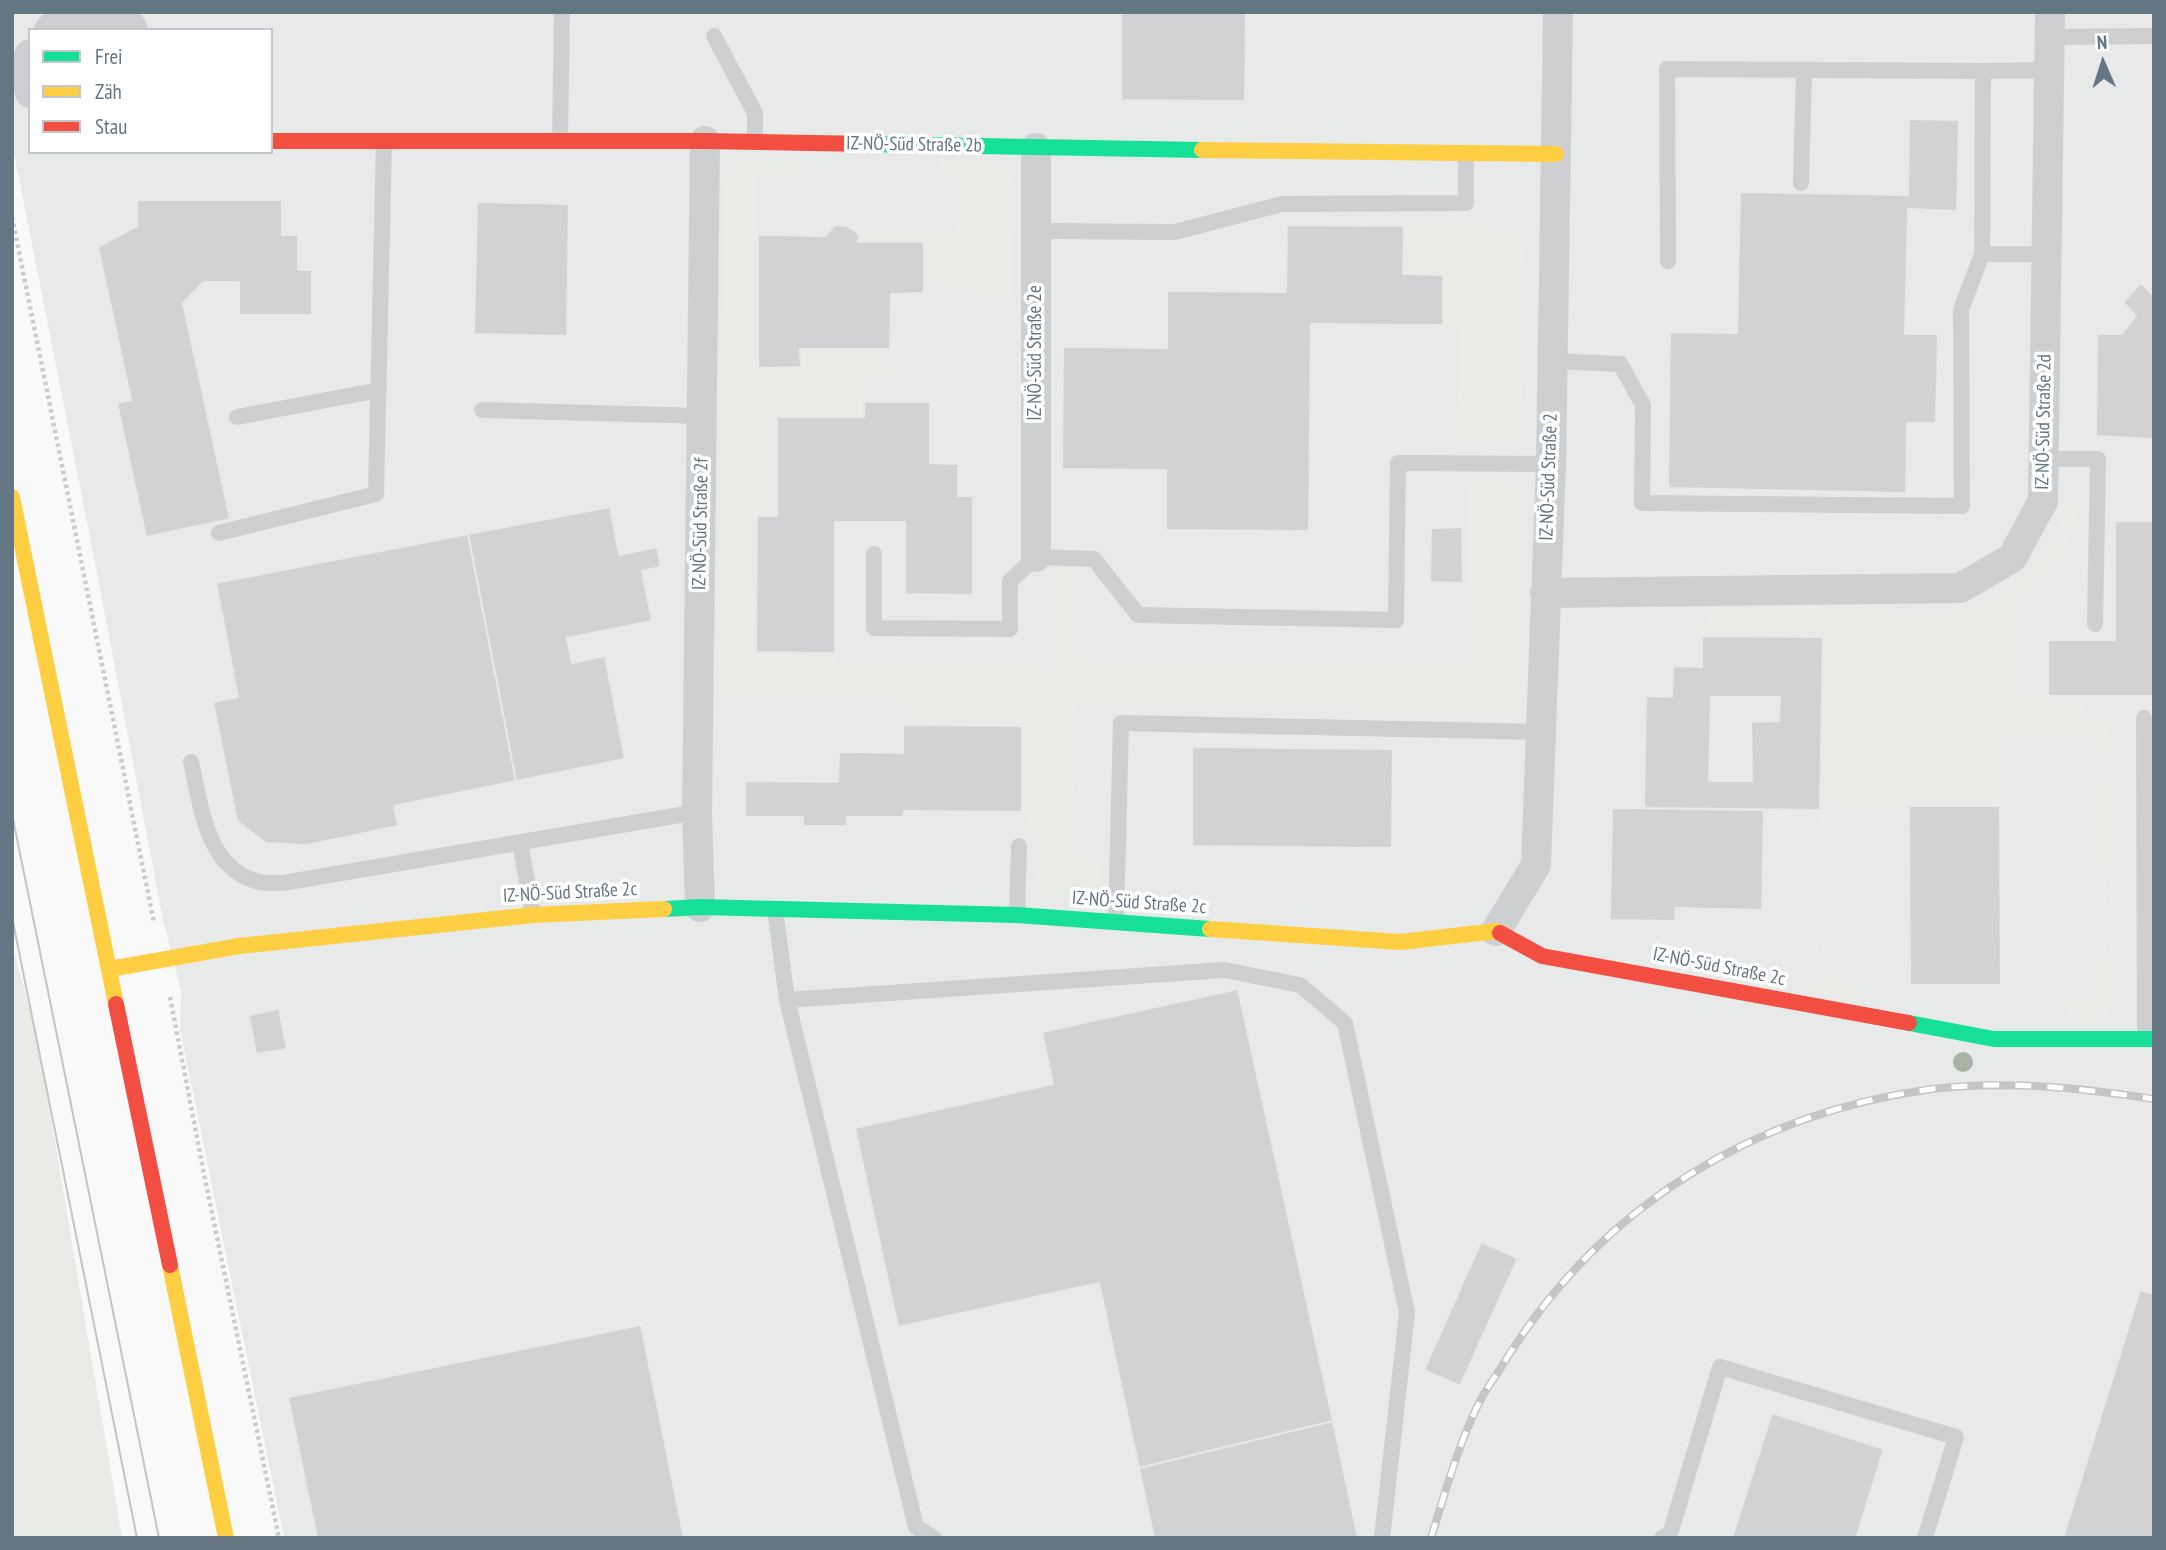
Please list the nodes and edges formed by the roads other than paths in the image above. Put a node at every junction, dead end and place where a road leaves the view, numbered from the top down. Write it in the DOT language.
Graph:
graph roads {
  1 [pos="562,12"];
  2 [pos="1558,12"];
  3 [pos="2050,25"];
  4 [pos="51,28"];
  5 [pos="132,28"];
  6 [pos="714,36"];
  7 [pos="2154,36"];
  8 [pos="28,58"];
  9 [pos="2049,70"];
  10 [pos="1804,71"];
  11 [pos="1983,71"];
  12 [pos="28,84"];
  13 [pos="273,141"];
  14 [pos="384,141"];
  15 [pos="560,141"];
  16 [pos="705,141"];
  17 [pos="755,142"];
  18 [pos="1036,148"];
  19 [pos="1466,153"];
  20 [pos="1556,154"];
  21 [pos="1801,183"];
  22 [pos="1036,231"];
  23 [pos="1982,254"];
  24 [pos="2046,254"];
  25 [pos="1668,261"];
  26 [pos="1553,361"];
  27 [pos="379,390"];
  28 [pos="482,410"];
  29 [pos="702,416"];
  30 [pos="237,417"];
  31 [pos="2043,459"];
  32 [pos="1551,464"];
  33 [pos="12,497"];
  34 [pos="219,533"];
  35 [pos="874,554"];
  36 [pos="1036,557"];
  37 [pos="1545,593"];
  38 [pos="2095,624"];
  39 [pos="2144,718"];
  40 [pos="1542,732"];
  41 [pos="191,762"];
  42 [pos="697,812"];
  43 [pos="520,843"];
  44 [pos="1019,846"];
  45 [pos="700,907"];
  46 [pos="775,909"];
  47 [pos="533,915"];
  48 [pos="1017,915"];
  49 [pos="1116,922"];
  50 [pos="1496,931"];
  51 [pos="110,969"];
  52 [pos="788,1000"];
  53 [pos="2149,1039"];
  54 [pos="226,1538"];
  55 [pos="934,1538"];
  56 [pos="1382,1538"];
  57 [pos="1662,1538"];
  58 [pos="1925,1538"];
  1 -- 15 [label="lane"];
  2 -- 20 [label="street, IZ-NÖ-Süd Straße 2"];
  3 -- 7 [label="lane"];
  3 -- 9 [label="street, IZ-NÖ-Süd Straße 2d"];
  4 -- 5 [label="street"];
  6 -- 17 [label="lane"];
  8 -- 12 [label="street"];
  9 -- 11 [label="lane"];
  9 -- 24 [label="street, IZ-NÖ-Süd Straße 2d"];
  10 -- 11 [label="lane"];
  10 -- 21 [label="lane"];
  10 -- 25 [label="lane"];
  11 -- 23 [label="lane"];
  13 -- 14 [label="street, IZ-NÖ-Süd Straße 2b"];
  14 -- 15 [label="street, IZ-NÖ-Süd Straße 2b"];
  14 -- 27 [label="lane"];
  15 -- 16 [label="street, IZ-NÖ-Süd Straße 2b"];
  16 -- 17 [label="street, IZ-NÖ-Süd Straße 2b"];
  16 -- 29 [label="street, IZ-NÖ-Süd Straße 2f"];
  17 -- 18 [label="street, IZ-NÖ-Süd Straße 2b"];
  18 -- 19 [label="street, IZ-NÖ-Süd Straße 2b"];
  18 -- 22 [label="street, IZ-NÖ-Süd Straße 2e"];
  19 -- 20 [label="street, IZ-NÖ-Süd Straße 2b"];
  19 -- 22 [label="lane"];
  20 -- 26 [label="street, IZ-NÖ-Süd Straße 2"];
  22 -- 36 [label="street, IZ-NÖ-Süd Straße 2e"];
  23 -- 24 [label="lane"];
  23 -- 26 [label="lane"];
  24 -- 31 [label="street, IZ-NÖ-Süd Straße 2d"];
  26 -- 32 [label="street, IZ-NÖ-Süd Straße 2"];
  27 -- 30 [label="lane"];
  27 -- 34 [label="lane"];
  28 -- 29 [label="lane"];
  29 -- 42 [label="street, IZ-NÖ-Süd Straße 2f"];
  31 -- 37 [label="street, IZ-NÖ-Süd Straße 2d"];
  31 -- 38 [label="lane"];
  32 -- 36 [label="lane"];
  32 -- 37 [label="street, IZ-NÖ-Süd Straße 2"];
  33 -- 51 [label="street"];
  35 -- 36 [label="lane"];
  37 -- 40 [label="street, IZ-NÖ-Süd Straße 2"];
  39 -- 53 [label="lane"];
  40 -- 49 [label="lane"];
  40 -- 50 [label="street, IZ-NÖ-Süd Straße 2"];
  41 -- 43 [label="lane"];
  42 -- 43 [label="lane"];
  42 -- 45 [label="street, IZ-NÖ-Süd Straße 2f"];
  43 -- 47 [label="lane"];
  44 -- 48 [label="lane"];
  45 -- 46 [label="street, IZ-NÖ-Süd Straße 2c"];
  45 -- 47 [label="street, IZ-NÖ-Süd Straße 2c"];
  46 -- 48 [label="street, IZ-NÖ-Süd Straße 2c"];
  46 -- 52 [label="lane"];
  47 -- 51 [label="street, IZ-NÖ-Süd Straße 2c"];
  48 -- 49 [label="street, IZ-NÖ-Süd Straße 2c"];
  49 -- 50 [label="street, IZ-NÖ-Süd Straße 2c"];
  50 -- 53 [label="street, IZ-NÖ-Süd Straße 2c"];
  51 -- 54 [label="street"];
  52 -- 55 [label="lane"];
  52 -- 56 [label="lane"];
  57 -- 58 [label="lane"];
}
